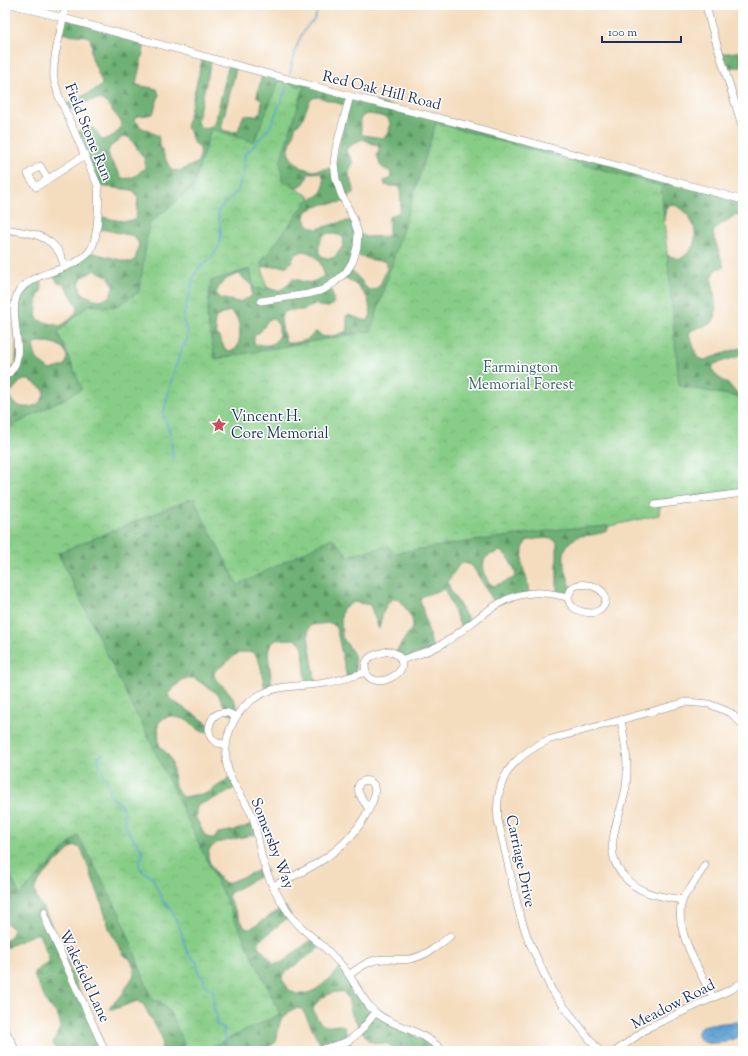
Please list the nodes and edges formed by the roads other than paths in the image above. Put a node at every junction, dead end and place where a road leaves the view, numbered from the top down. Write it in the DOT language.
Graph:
graph roads {
  1 [pos="15,5"];
  2 [pos="65,5"];
  3 [pos="706,5"];
  4 [pos="63,18"];
  5 [pos="350,96"];
  6 [pos="743,129"];
  7 [pos="85,155"];
  8 [pos="48,179"];
  9 [pos="743,200"];
  10 [pos="5,229"];
  11 [pos="65,267"];
  12 [pos="261,301"];
  13 [pos="5,376"];
  14 [pos="743,493"];
  15 [pos="655,505"];
  16 [pos="568,597"];
  17 [pos="401,660"];
  18 [pos="366,672"];
  19 [pos="236,717"];
  20 [pos="621,720"];
  21 [pos="743,725"];
  22 [pos="226,744"];
  23 [pos="369,809"];
  24 [pos="705,865"];
  25 [pos="273,886"];
  26 [pos="682,900"];
  27 [pos="45,911"];
  28 [pos="450,936"];
  29 [pos="349,975"];
  30 [pos="743,982"];
  31 [pos="713,997"];
  32 [pos="375,1013"];
  33 [pos="5,1029"];
  34 [pos="16,1051"];
  35 [pos="105,1051"];
  36 [pos="319,1051"];
  37 [pos="443,1051"];
  38 [pos="599,1051"];
  39 [pos="616,1051"];
  1 -- 4 [label="street, Red Oak Hill Road"];
  2 -- 4 [label="street, Field Stone Run"];
  3 -- 6 [label="street"];
  4 -- 5 [label="street, Red Oak Hill Road"];
  4 -- 7 [label="street, Field Stone Run"];
  5 -- 9 [label="street, Red Oak Hill Road"];
  5 -- 12 [label="street"];
  7 -- 8 [label="street"];
  7 -- 11 [label="street, Field Stone Run"];
  10 -- 11 [label="street"];
  11 -- 13 [label="street, Field Stone Run"];
  14 -- 15 [label="street"];
  16 -- 16 [label="street"];
  16 -- 17 [label="street"];
  17 -- 18 [label="street"];
  17 -- 18 [label="street"];
  18 -- 19 [label="street, Somersby Way"];
  19 -- 22 [label="street, Somersby Way"];
  19 -- 22 [label="street"];
  20 -- 21 [label="street, Carriage Drive"];
  20 -- 26 [label="street"];
  20 -- 38 [label="street, Carriage Drive"];
  22 -- 25 [label="street, Somersby Way"];
  23 -- 25 [label="street"];
  24 -- 26 [label="street"];
  25 -- 29 [label="street, Somersby Way"];
  26 -- 31 [label="street"];
  27 -- 35 [label="street, Wakefield Lane"];
  28 -- 29 [label="street"];
  29 -- 32 [label="street, Somersby Way"];
  30 -- 31 [label="street, Meadow Road"];
  31 -- 39 [label="street, Meadow Road"];
  32 -- 36 [label="street"];
  32 -- 37 [label="street, Somersby Way"];
  33 -- 34 [label="street"];
}
